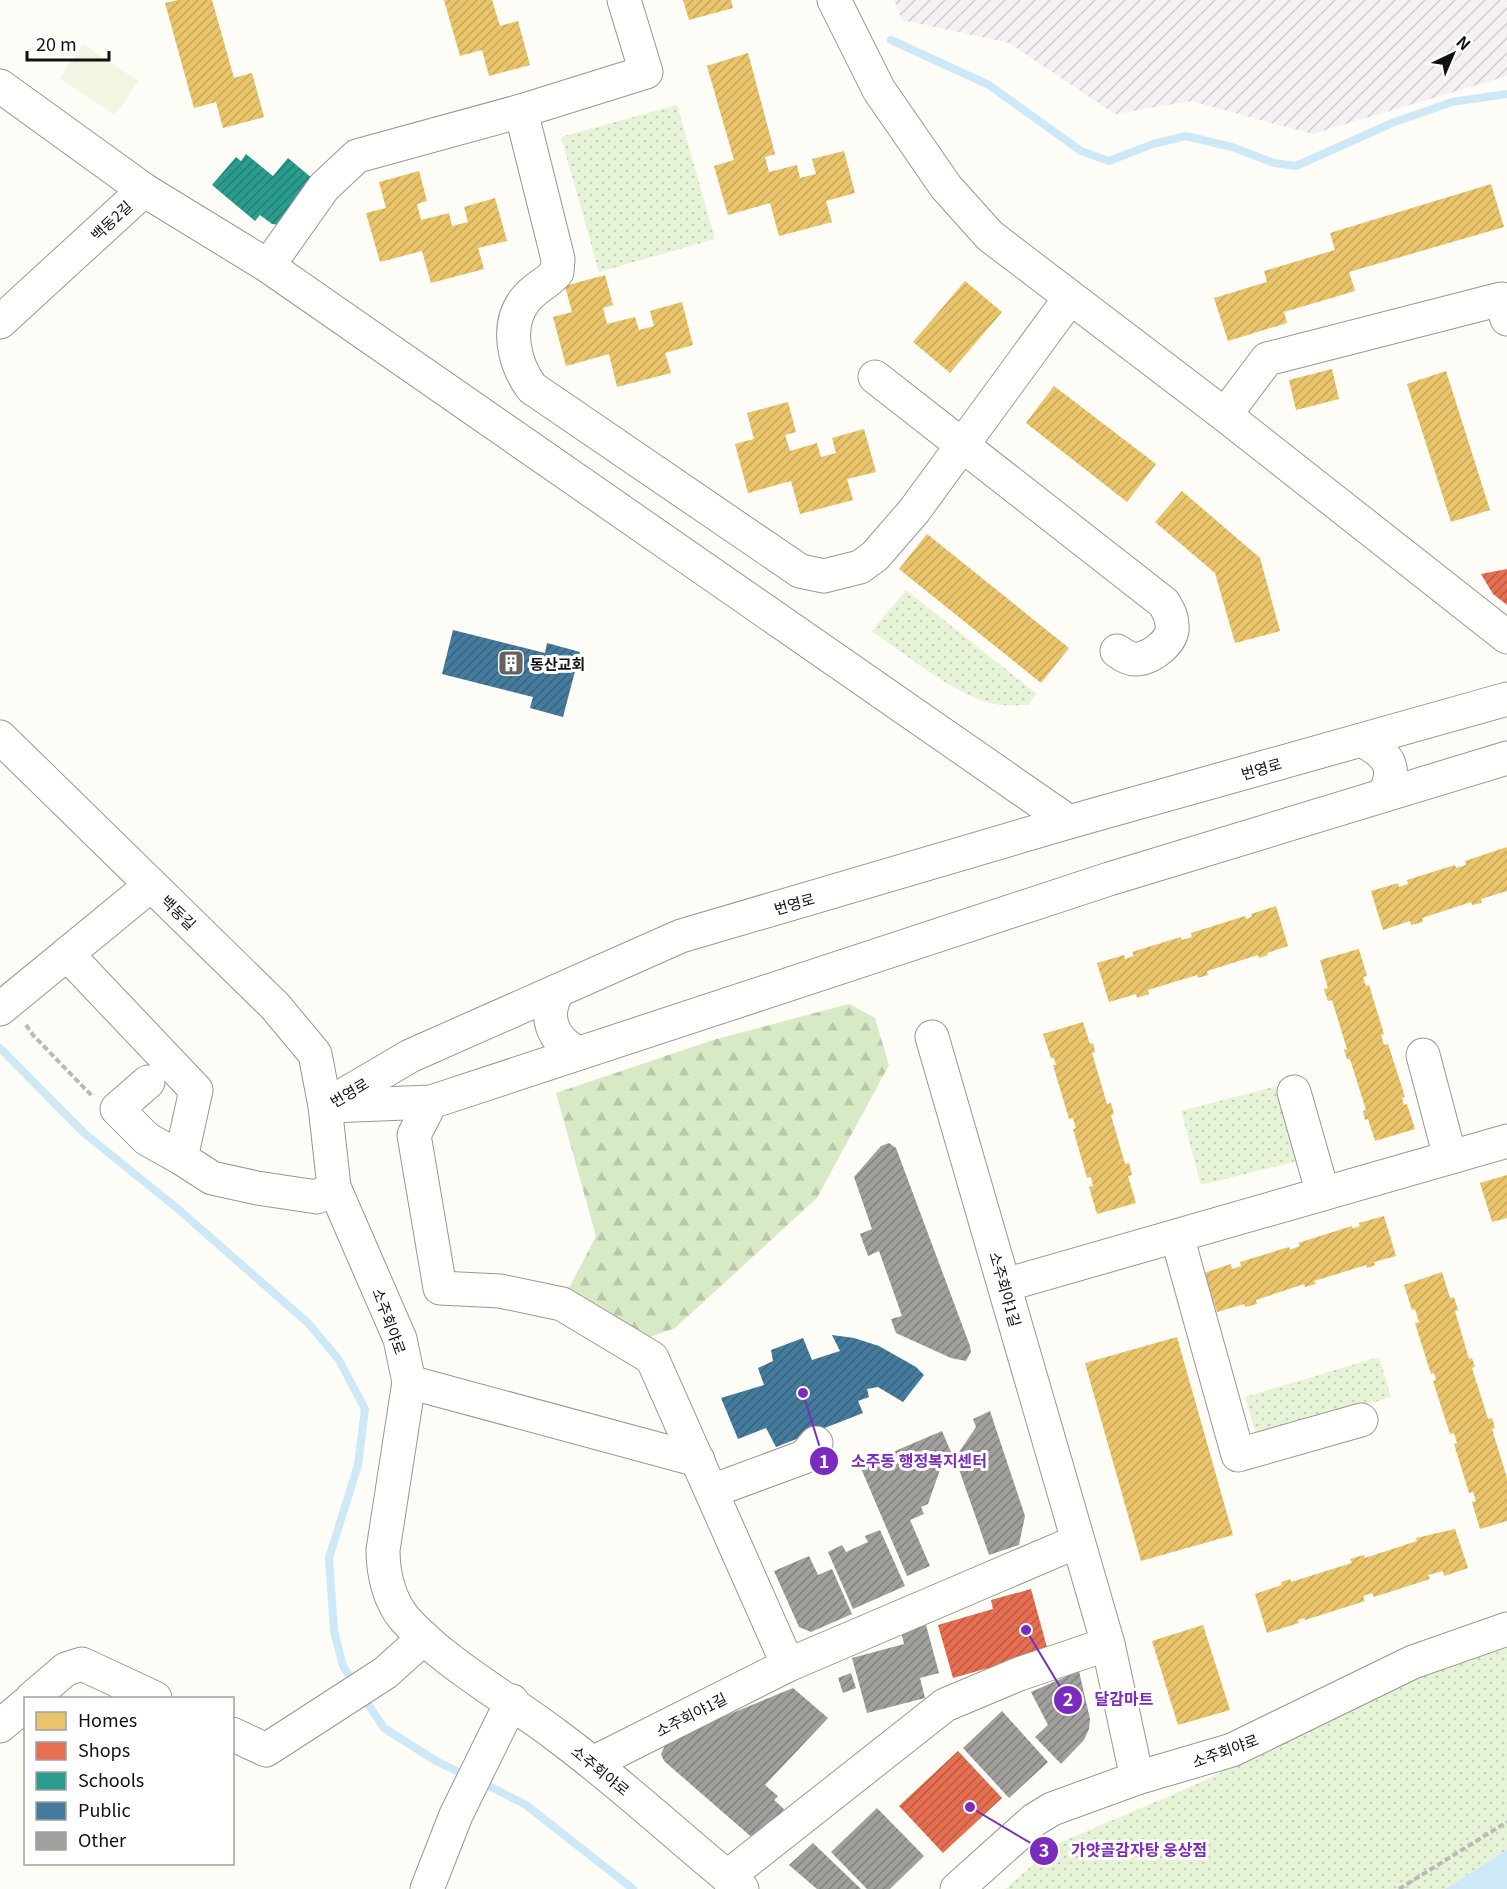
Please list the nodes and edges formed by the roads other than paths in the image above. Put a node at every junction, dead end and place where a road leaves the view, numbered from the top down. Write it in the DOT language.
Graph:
graph roads {
  1 [pos="624,0"];
  2 [pos="834,0"];
  3 [pos="0,86"];
  4 [pos="521,111"];
  5 [pos="144,190"];
  6 [pos="268,266"];
  7 [pos="1070,298"];
  8 [pos="1507,319"];
  9 [pos="0,322"];
  10 [pos="874,377"];
  11 [pos="1225,415"];
  12 [pos="963,444"];
  13 [pos="1507,637"];
  14 [pos="1117,651"];
  15 [pos="1507,699"];
  16 [pos="0,737"];
  17 [pos="1362,740"];
  18 [pos="1507,758"];
  19 [pos="1384,795"];
  20 [pos="1070,822"];
  21 [pos="151,885"];
  22 [pos="67,954"];
  23 [pos="558,991"];
  24 [pos="0,1009"];
  25 [pos="932,1037"];
  26 [pos="579,1053"];
  27 [pos="1423,1055"];
  28 [pos="148,1082"];
  29 [pos="1294,1092"];
  30 [pos="431,1102"];
  31 [pos="325,1106"];
  32 [pos="1507,1141"];
  33 [pos="1450,1157"];
  34 [pos="181,1158"];
  35 [pos="334,1187"];
  36 [pos="1323,1194"];
  37 [pos="1177,1236"];
  38 [pos="1005,1286"];
  39 [pos="410,1382"];
  40 [pos="1361,1420"];
  41 [pos="816,1443"];
  42 [pos="698,1460"];
  43 [pos="712,1491"];
  44 [pos="1077,1542"];
  45 [pos="1507,1629"];
  46 [pos="424,1638"];
  47 [pos="1108,1644"];
  48 [pos="788,1665"];
  49 [pos="33,1697"];
  50 [pos="153,1697"];
  51 [pos="512,1701"];
  52 [pos="24,1706"];
  53 [pos="0,1726"];
  54 [pos="234,1735"];
  55 [pos="593,1763"];
  56 [pos="1137,1778"];
  57 [pos="735,1883"];
  58 [pos="427,1889"];
  59 [pos="957,1889"];
  1 -- 4 [label="street"];
  2 -- 7 [label="street"];
  3 -- 5 [label="street, 백동2길"];
  4 -- 6 [label="street"];
  4 -- 12 [label="street"];
  5 -- 6 [label="street"];
  5 -- 9 [label="street, 백동2길"];
  6 -- 20 [label="street"];
  7 -- 11 [label="street"];
  7 -- 12 [label="street"];
  8 -- 11 [label="street"];
  10 -- 12 [label="street"];
  11 -- 13 [label="street"];
  12 -- 14 [label="street"];
  15 -- 17 [label="street, 번영로"];
  16 -- 21 [label="street, 백동길"];
  17 -- 19 [label="street"];
  17 -- 20 [label="street, 번영로"];
  18 -- 19 [label="street, 번영로"];
  19 -- 26 [label="street, 번영로"];
  20 -- 23 [label="street, 번영로"];
  21 -- 22 [label="street"];
  21 -- 31 [label="street, 백동길"];
  22 -- 24 [label="street"];
  22 -- 34 [label="street"];
  23 -- 26 [label="street"];
  23 -- 31 [label="street, 번영로"];
  25 -- 38 [label="street, 소주회야1길"];
  26 -- 30 [label="street, 번영로"];
  27 -- 33 [label="street"];
  28 -- 34 [label="street"];
  29 -- 36 [label="street"];
  30 -- 31 [label="street, 번영로"];
  30 -- 42 [label="street"];
  31 -- 35 [label="street, 소주회야로"];
  32 -- 33 [label="street"];
  33 -- 36 [label="street"];
  34 -- 35 [label="street"];
  35 -- 39 [label="street, 소주회야로"];
  36 -- 37 [label="street"];
  37 -- 38 [label="street"];
  37 -- 40 [label="street"];
  38 -- 44 [label="street, 소주회야1길"];
  39 -- 42 [label="street"];
  39 -- 46 [label="street, 소주회야로"];
  41 -- 43 [label="street"];
  42 -- 43 [label="street"];
  43 -- 48 [label="street"];
  44 -- 47 [label="street, 소주회야1길"];
  44 -- 48 [label="street, 소주회야1길"];
  45 -- 56 [label="street, 소주회야로"];
  46 -- 51 [label="street, 소주회야로"];
  46 -- 54 [label="street"];
  47 -- 56 [label="street, 소주회야1길"];
  47 -- 57 [label="street"];
  48 -- 55 [label="street, 소주회야1길"];
  49 -- 50 [label="street"];
  51 -- 55 [label="street, 소주회야로"];
  51 -- 58 [label="street"];
  52 -- 53 [label="street"];
  55 -- 57 [label="street, 소주회야로"];
  56 -- 59 [label="street, 소주회야로"];
}
